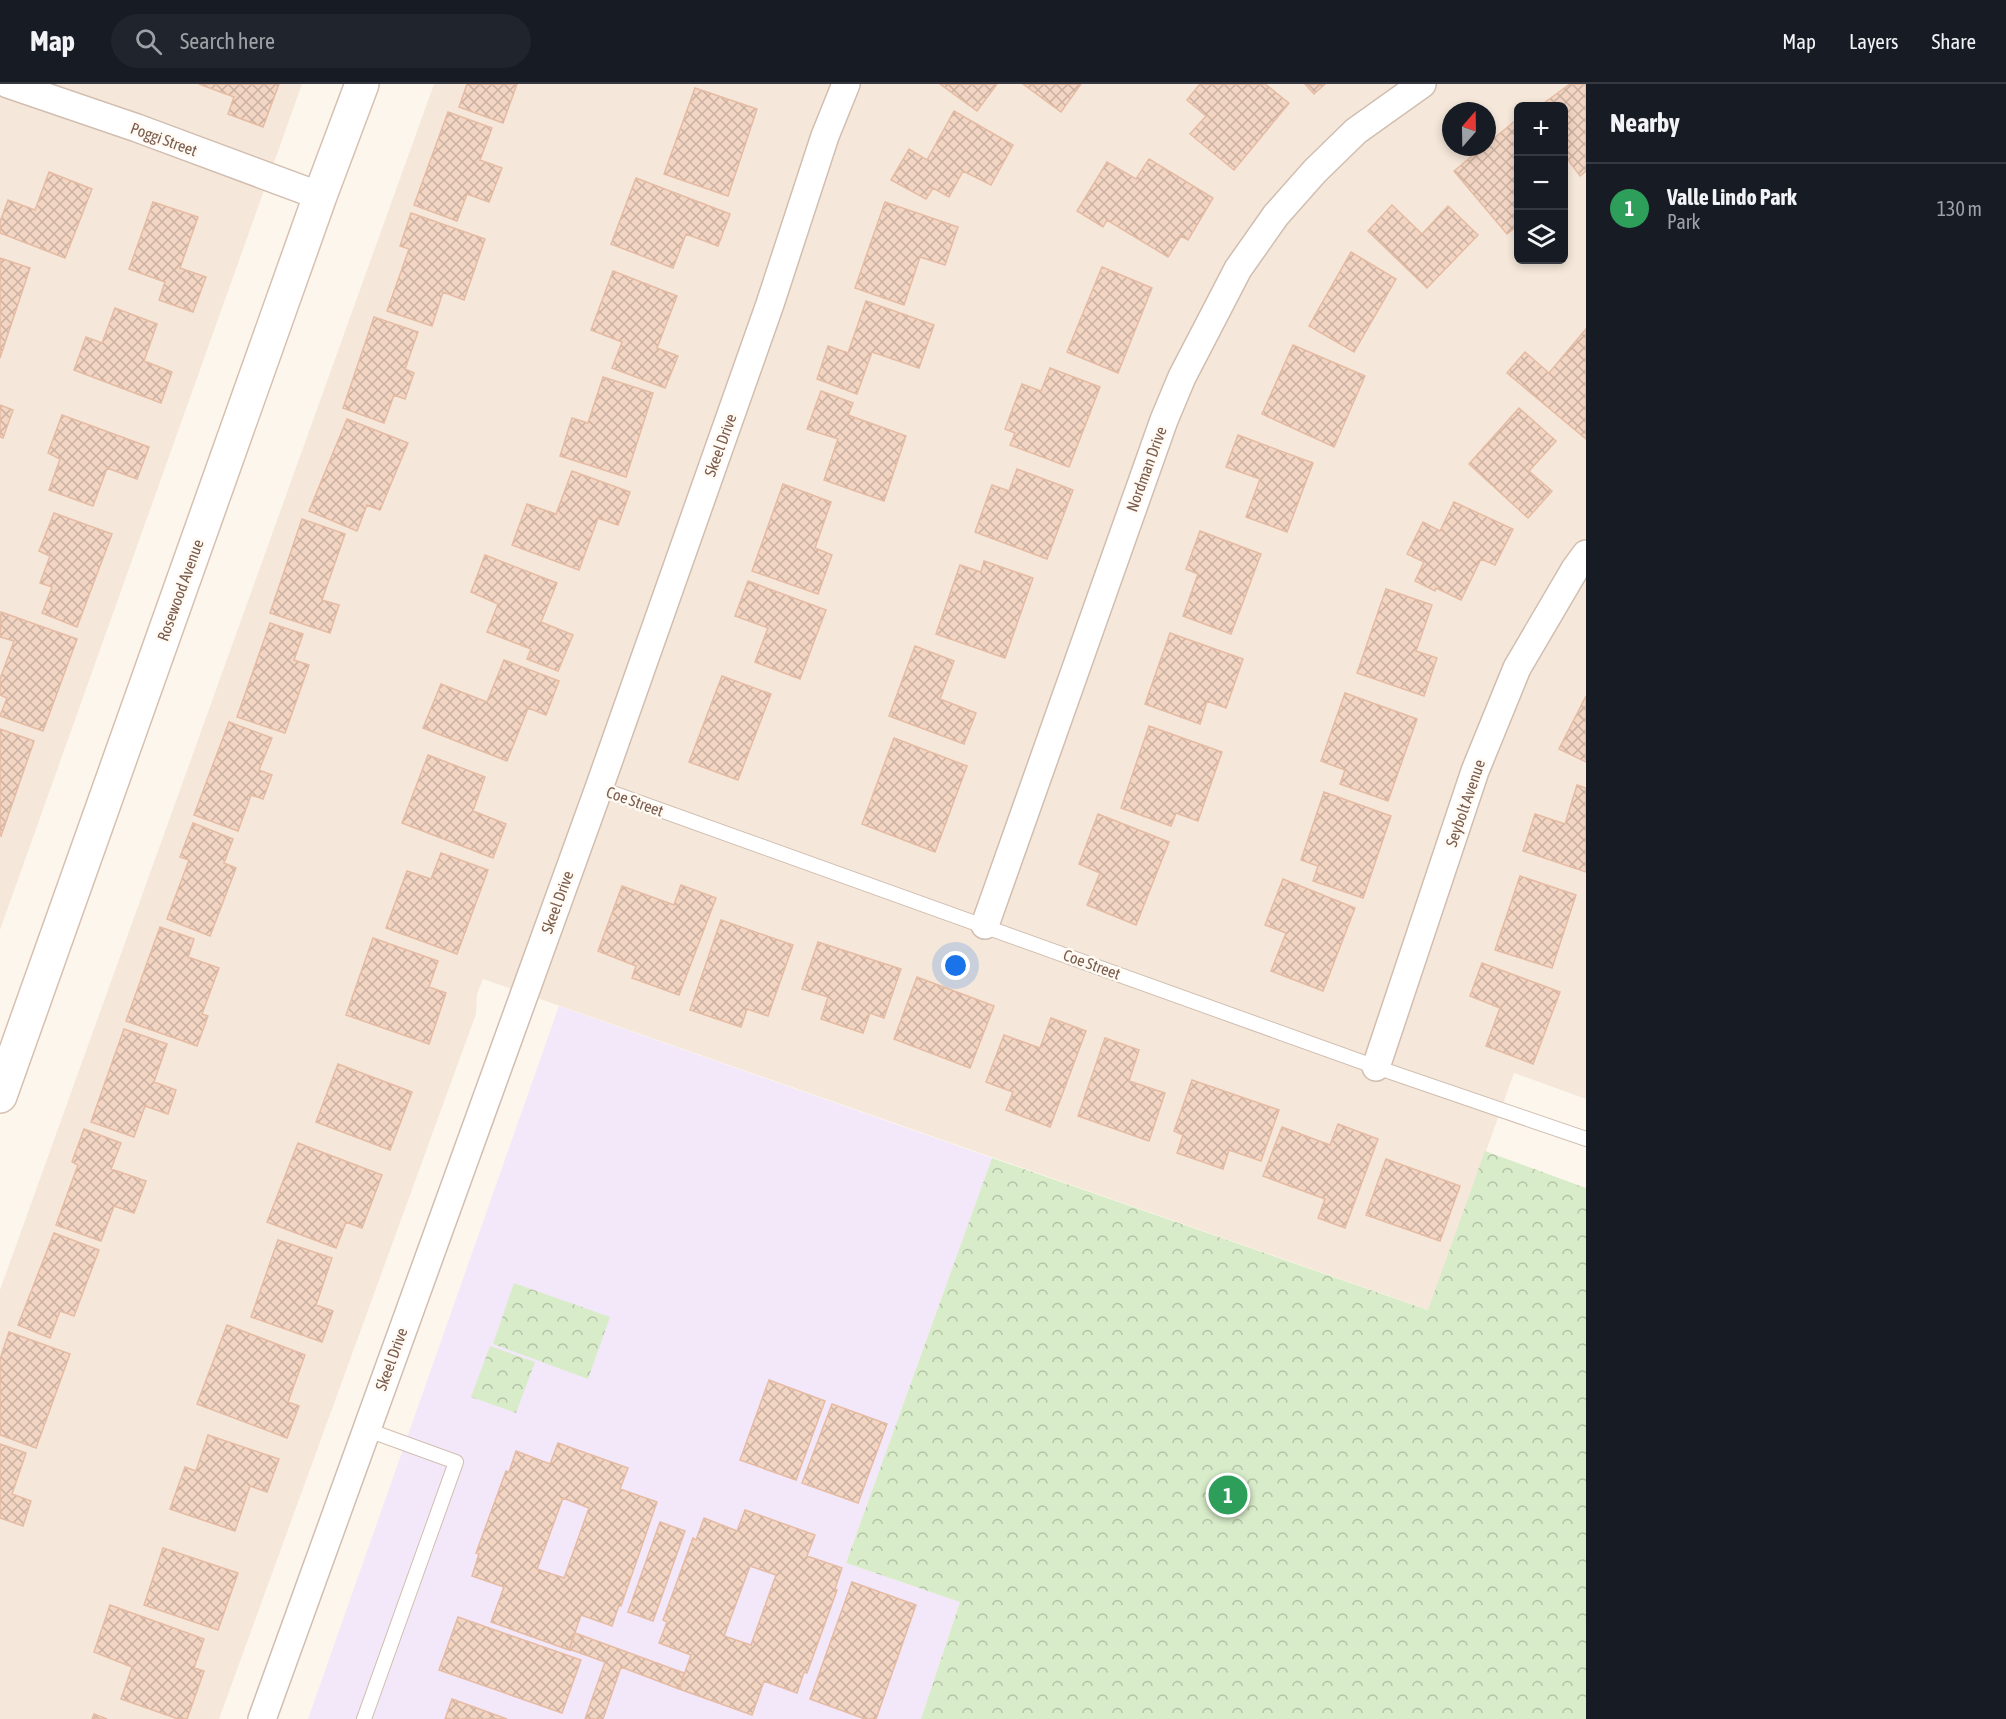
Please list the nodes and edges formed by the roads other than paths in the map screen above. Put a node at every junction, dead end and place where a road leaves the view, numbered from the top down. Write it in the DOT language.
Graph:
graph roads {
  1 [pos="8,84"];
  2 [pos="362,84"];
  3 [pos="846,84"];
  4 [pos="1422,84"];
  5 [pos="320,196"];
  6 [pos="1586,554"];
  7 [pos="599,788"];
  8 [pos="985,925"];
  9 [pos="1376,1067"];
  10 [pos="0,1096"];
  11 [pos="1586,1139"];
  12 [pos="365,1429"];
  13 [pos="262,1719"];
  14 [pos="364,1719"];
  1 -- 5 [label="street, Poggi Street"];
  2 -- 5 [label="main road, Rosewood Avenue"];
  3 -- 7 [label="street, Skeel Drive"];
  4 -- 8 [label="street, Nordman Drive"];
  5 -- 10 [label="main road, Rosewood Avenue"];
  6 -- 9 [label="street, Seybolt Avenue"];
  7 -- 8 [label="lane, Coe Street"];
  7 -- 12 [label="street, Skeel Drive"];
  8 -- 9 [label="lane, Coe Street"];
  9 -- 11 [label="lane, Coe Street"];
  12 -- 13 [label="street, Skeel Drive"];
  12 -- 14 [label="lane"];
}
